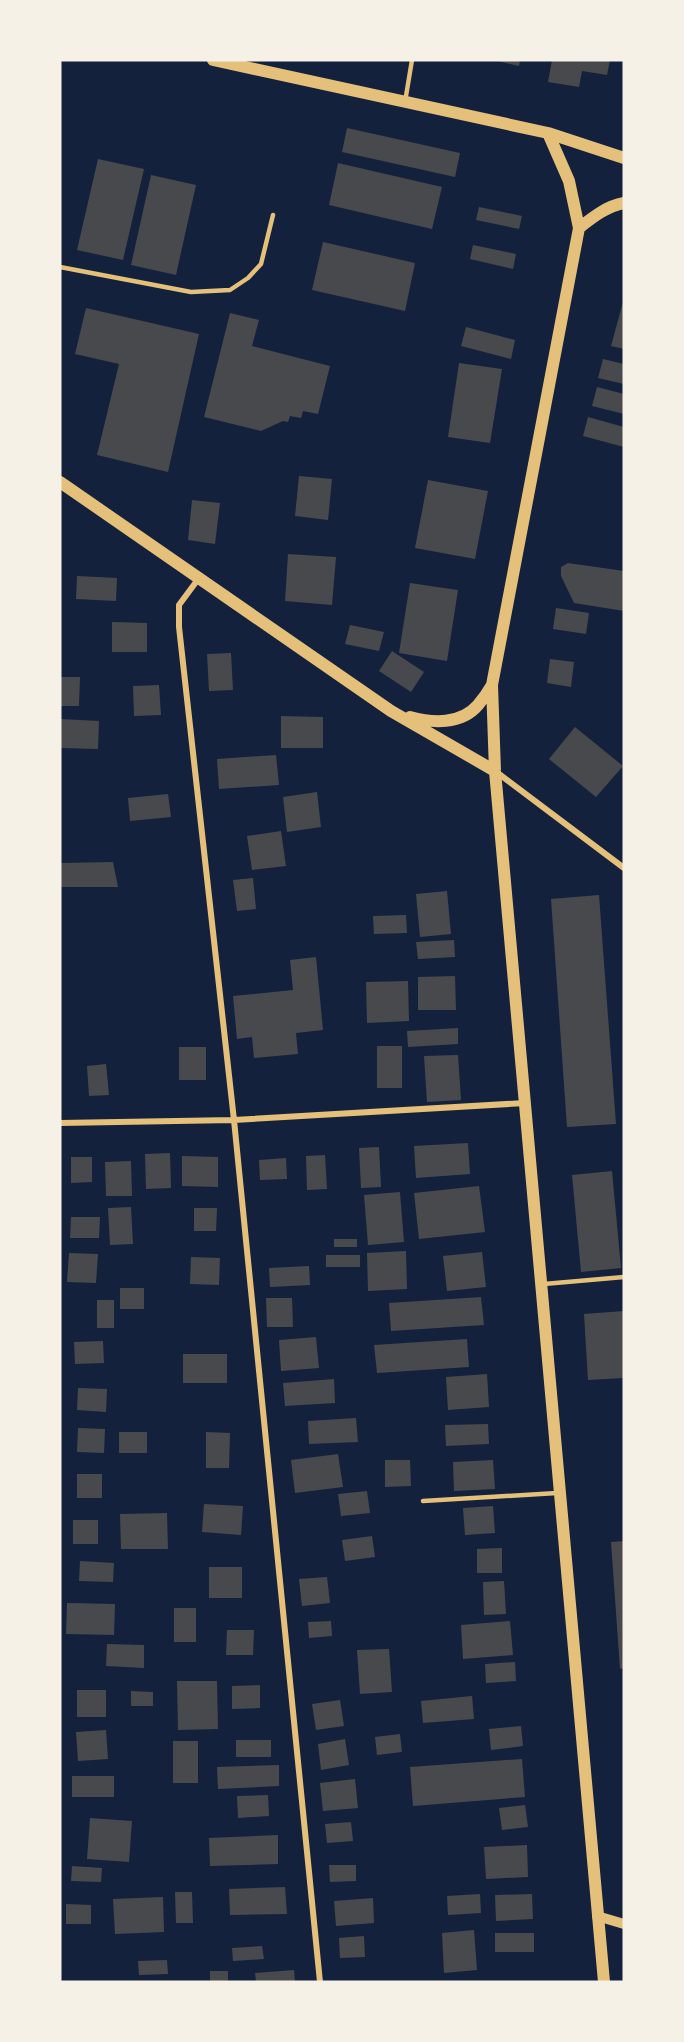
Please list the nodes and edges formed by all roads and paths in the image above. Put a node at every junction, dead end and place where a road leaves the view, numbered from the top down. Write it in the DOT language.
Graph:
graph roads {
  1 [pos="213,60"];
  2 [pos="412,60"];
  3 [pos="405,102"];
  4 [pos="548,133"];
  5 [pos="624,158"];
  6 [pos="624,202"];
  7 [pos="273,215"];
  8 [pos="579,228"];
  9 [pos="60,267"];
  10 [pos="60,482"];
  11 [pos="200,578"];
  12 [pos="492,685"];
  13 [pos="391,711"];
  14 [pos="495,771"];
  15 [pos="624,868"];
  16 [pos="525,1103"];
  17 [pos="234,1120"];
  18 [pos="60,1123"];
  19 [pos="624,1277"];
  20 [pos="541,1285"];
  21 [pos="560,1493"];
  22 [pos="423,1501"];
  23 [pos="597,1916"];
  24 [pos="624,1924"];
  25 [pos="320,1982"];
  26 [pos="604,1982"];
  1 -- 3 [label="main road"];
  2 -- 3 [label="lane"];
  3 -- 4 [label="main road"];
  4 -- 5 [label="main road"];
  4 -- 8 [label="main road"];
  6 -- 8 [label="main road"];
  7 -- 9 [label="lane"];
  8 -- 12 [label="main road"];
  10 -- 11 [label="main road"];
  11 -- 13 [label="main road"];
  11 -- 17 [label="street"];
  12 -- 13 [label="main road"];
  12 -- 14 [label="main road"];
  13 -- 14 [label="main road"];
  14 -- 15 [label="street"];
  14 -- 16 [label="main road"];
  16 -- 17 [label="street"];
  16 -- 20 [label="main road"];
  17 -- 18 [label="street"];
  17 -- 25 [label="street"];
  19 -- 20 [label="lane"];
  20 -- 21 [label="main road"];
  21 -- 22 [label="lane"];
  21 -- 23 [label="main road"];
  23 -- 24 [label="street"];
  23 -- 26 [label="main road"];
}
